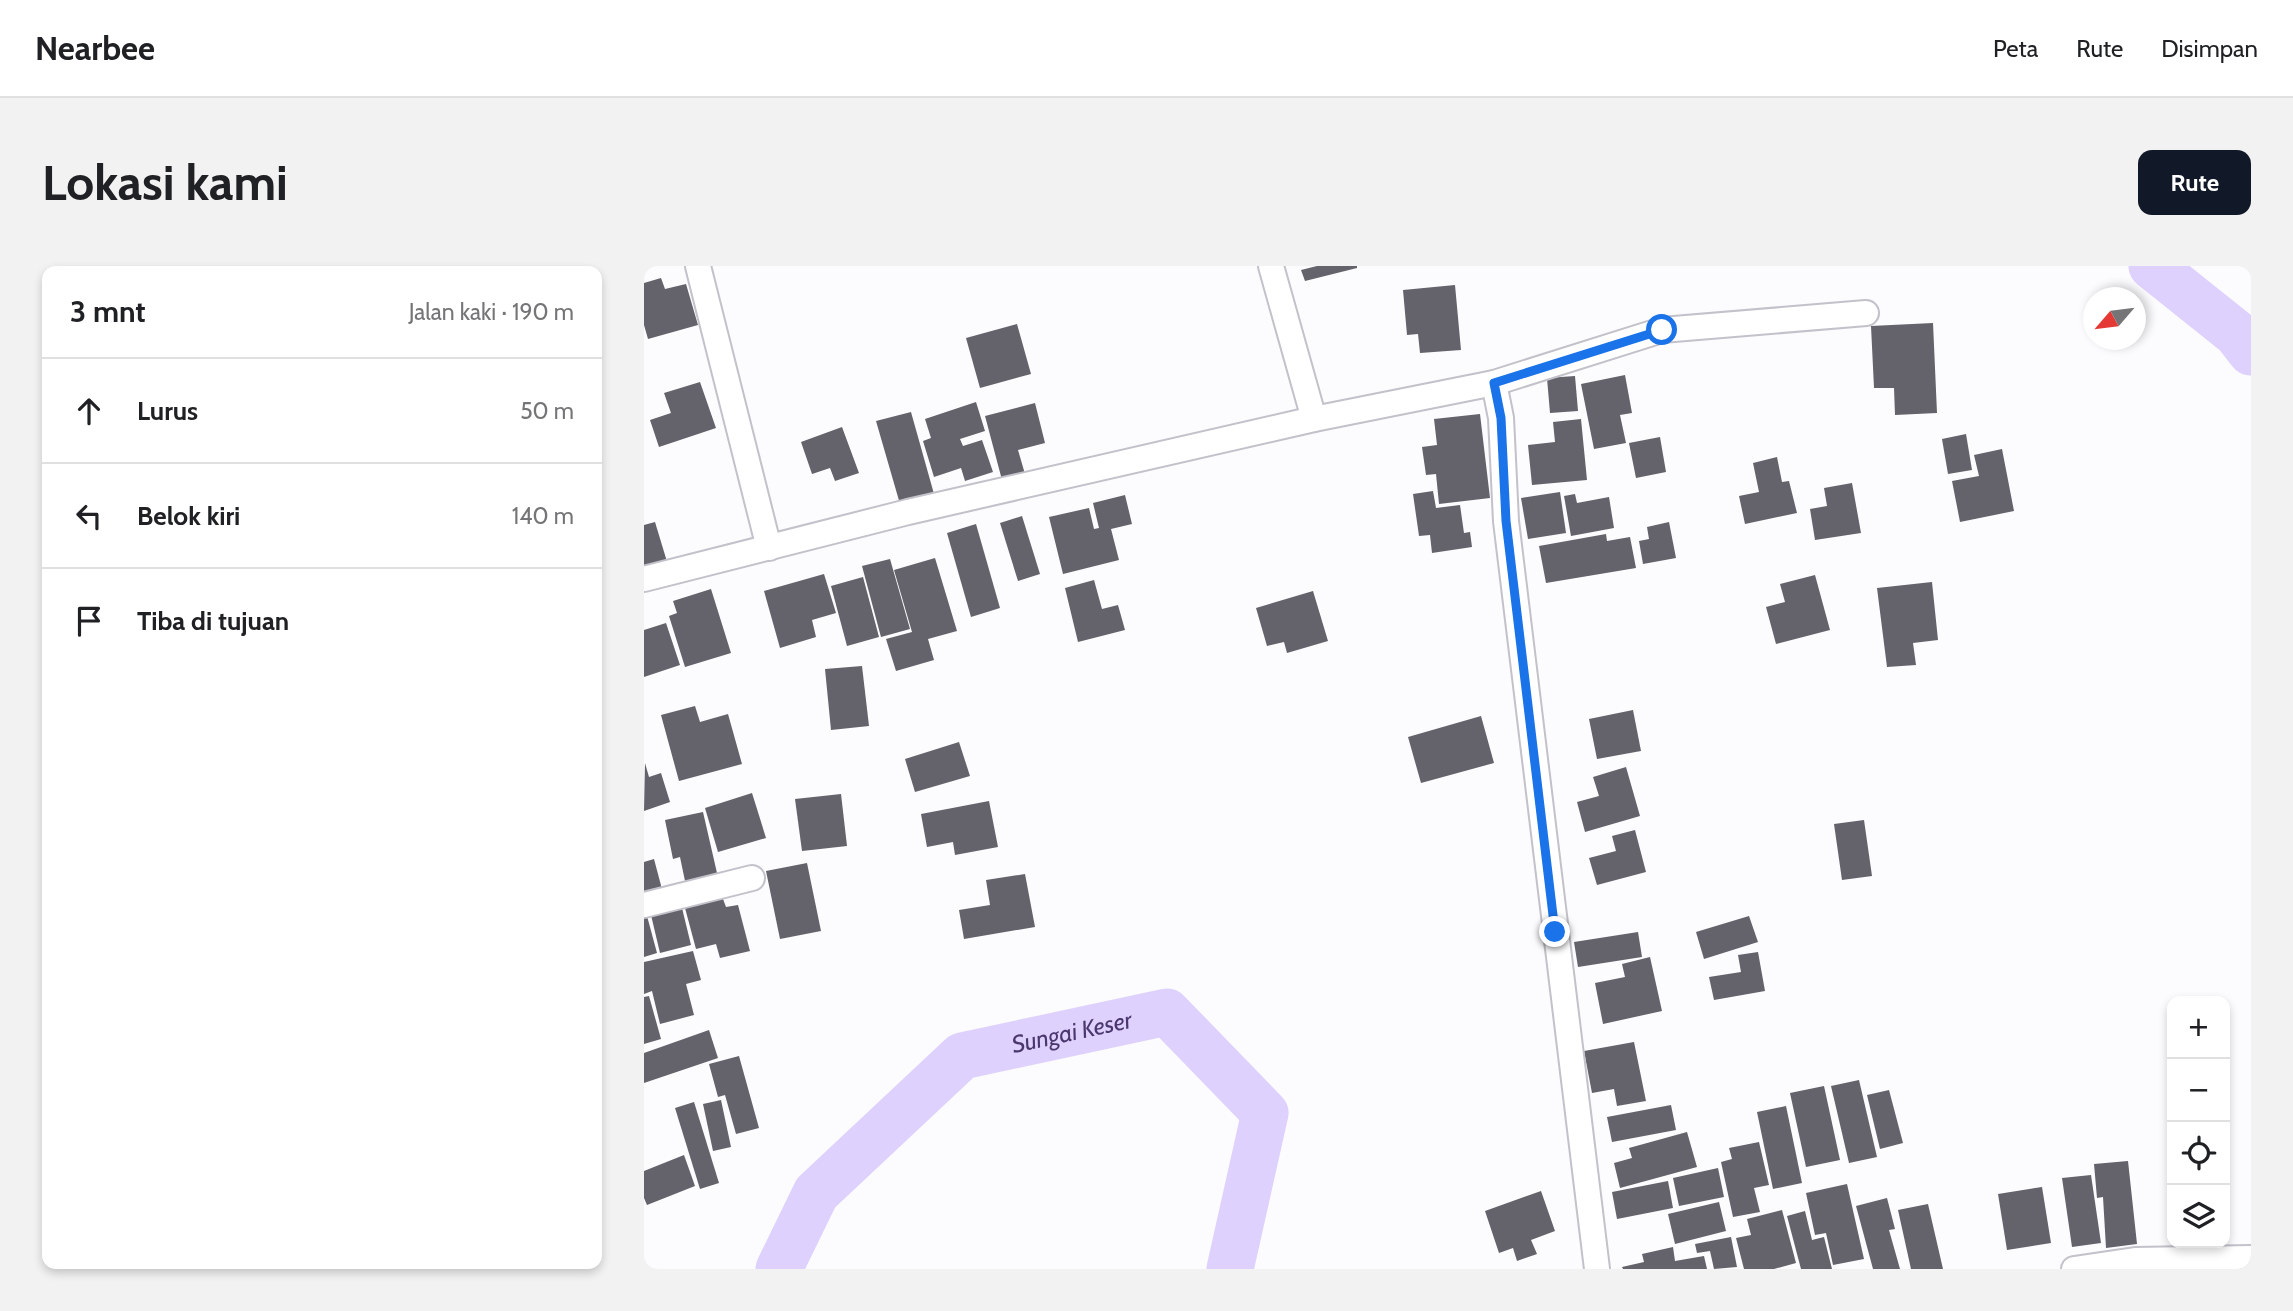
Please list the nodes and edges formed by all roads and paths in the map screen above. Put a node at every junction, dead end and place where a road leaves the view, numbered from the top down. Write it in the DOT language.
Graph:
graph roads {
  1 [pos="698,266"];
  2 [pos="1271,266"];
  3 [pos="1866,313"];
  4 [pos="1494,383"];
  5 [pos="1314,419"];
  6 [pos="769,548"];
  7 [pos="644,579"];
  8 [pos="752,878"];
  9 [pos="644,905"];
  10 [pos="2251,1258"];
  11 [pos="1597,1269"];
  12 [pos="2074,1269"];
  1 -- 6 [label="street"];
  2 -- 5 [label="street"];
  3 -- 4 [label="street"];
  4 -- 5 [label="street"];
  4 -- 11 [label="street"];
  5 -- 6 [label="street"];
  6 -- 7 [label="street"];
  8 -- 9 [label="street"];
  10 -- 12 [label="street"];
}
